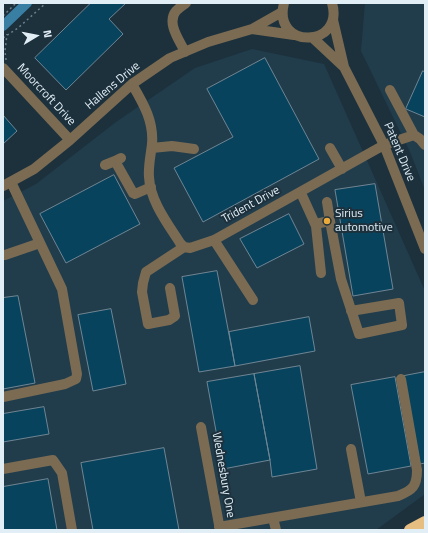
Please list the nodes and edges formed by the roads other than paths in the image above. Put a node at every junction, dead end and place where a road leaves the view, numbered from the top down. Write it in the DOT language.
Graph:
graph roads {
  1 [pos="186,3"];
  2 [pos="333,4"];
  3 [pos="283,7"];
  4 [pos="333,20"];
  5 [pos="252,29"];
  6 [pos="294,35"];
  7 [pos="313,38"];
  8 [pos="186,52"];
  9 [pos="344,67"];
  10 [pos="3,68"];
  11 [pos="132,84"];
  12 [pos="390,90"];
  13 [pos="414,135"];
  14 [pos="70,140"];
  15 [pos="384,146"];
  16 [pos="425,146"];
  17 [pos="152,148"];
  18 [pos="330,148"];
  19 [pos="194,149"];
  20 [pos="105,166"];
  21 [pos="342,169"];
  22 [pos="7,184"];
  23 [pos="151,187"];
  24 [pos="301,193"];
  25 [pos="327,202"];
  26 [pos="330,221"];
  27 [pos="315,224"];
  28 [pos="214,240"];
  29 [pos="40,243"];
  30 [pos="184,247"];
  31 [pos="425,249"];
  32 [pos="5,255"];
  33 [pos="322,273"];
  34 [pos="170,288"];
  35 [pos="253,300"];
  36 [pos="351,311"];
  37 [pos="401,379"];
  38 [pos="3,396"];
  39 [pos="201,427"];
  40 [pos="351,449"];
  41 [pos="3,469"];
  42 [pos="361,502"];
  43 [pos="273,518"];
  44 [pos="425,522"];
  45 [pos="220,528"];
  46 [pos="72,530"];
  47 [pos="276,530"];
  48 [pos="410,530"];
  1 -- 8 [label="street"];
  2 -- 4 [label="street, Patent Drive"];
  3 -- 5 [label="street, Hallens Drive"];
  3 -- 6 [label="street"];
  4 -- 7 [label="street"];
  4 -- 9 [label="street, Patent Drive"];
  5 -- 6 [label="street, Hallens Drive"];
  5 -- 8 [label="street, Hallens Drive"];
  6 -- 7 [label="street, Hallens Drive"];
  7 -- 9 [label="street, Patent Drive"];
  8 -- 11 [label="street, Hallens Drive"];
  9 -- 15 [label="street, Patent Drive"];
  10 -- 14 [label="street, Moorcroft Drive"];
  11 -- 14 [label="street, Hallens Drive"];
  11 -- 17 [label="street"];
  12 -- 13 [label="street"];
  13 -- 15 [label="street, Trident Drive"];
  13 -- 16 [label="street"];
  14 -- 22 [label="street, Hallens Drive"];
  15 -- 21 [label="street, Trident Drive"];
  15 -- 31 [label="street, Patent Drive"];
  17 -- 19 [label="street"];
  17 -- 23 [label="street"];
  18 -- 21 [label="street"];
  20 -- 23 [label="street"];
  21 -- 24 [label="street, Trident Drive"];
  22 -- 29 [label="street"];
  23 -- 30 [label="street"];
  24 -- 27 [label="street"];
  24 -- 28 [label="street, Trident Drive"];
  25 -- 26 [label="street"];
  26 -- 27 [label="street"];
  26 -- 36 [label="street"];
  27 -- 33 [label="street"];
  28 -- 30 [label="street, Trident Drive"];
  28 -- 35 [label="street"];
  29 -- 32 [label="street"];
  29 -- 38 [label="street"];
  30 -- 34 [label="street, Trident Drive"];
  36 -- 36 [label="street"];
  37 -- 42 [label="street, Wednesbury One"];
  39 -- 45 [label="street, Wednesbury One"];
  40 -- 42 [label="street"];
  41 -- 46 [label="street"];
  42 -- 43 [label="street, Wednesbury One"];
  43 -- 45 [label="street, Wednesbury One"];
  43 -- 47 [label="street"];
  44 -- 48 [label="highway"];
}
